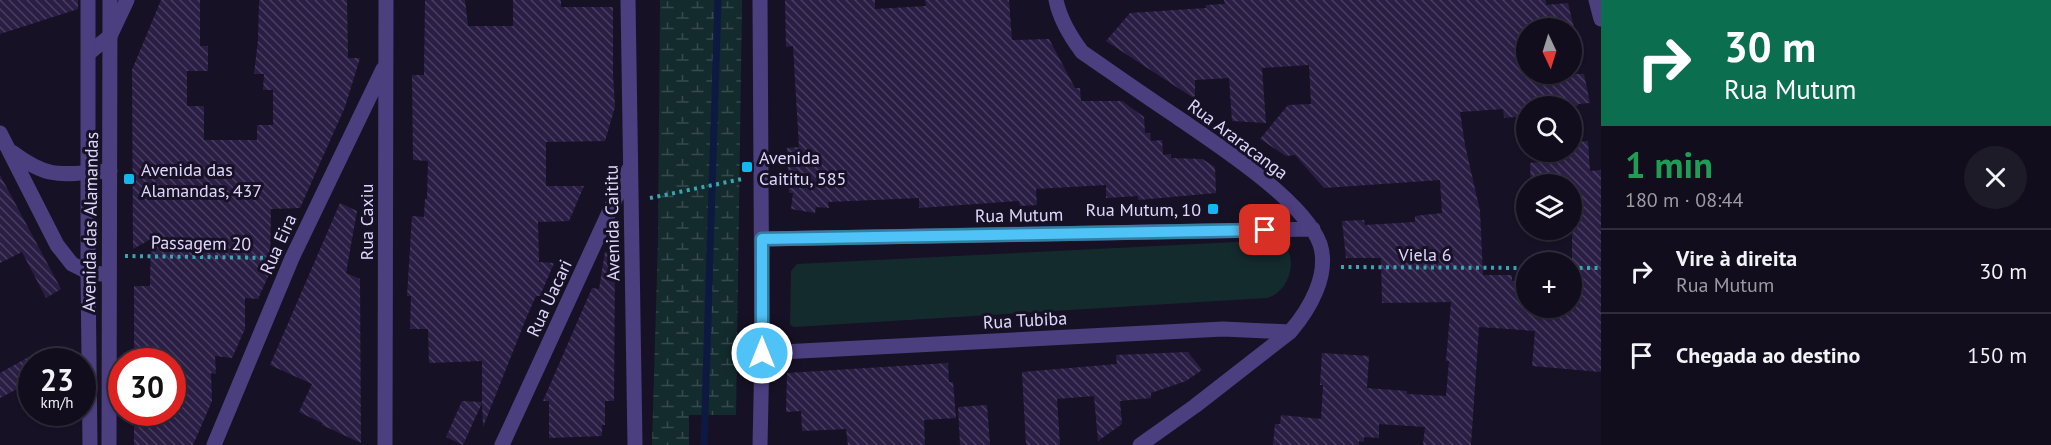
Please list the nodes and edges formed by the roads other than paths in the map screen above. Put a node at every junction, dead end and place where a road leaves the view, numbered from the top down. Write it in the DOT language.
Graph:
graph roads {
  1 [pos="88,0"];
  2 [pos="110,0"];
  3 [pos="127,0"];
  4 [pos="386,0"];
  5 [pos="628,0"];
  6 [pos="760,0"];
  7 [pos="1056,0"];
  8 [pos="1596,0"];
  9 [pos="1601,19"];
  10 [pos="111,36"];
  11 [pos="89,53"];
  12 [pos="386,64"];
  13 [pos="0,133"];
  14 [pos="9,150"];
  15 [pos="630,167"];
  16 [pos="110,171"];
  17 [pos="87,172"];
  18 [pos="1313,229"];
  19 [pos="762,239"];
  20 [pos="87,272"];
  21 [pos="109,275"];
  22 [pos="1290,332"];
  23 [pos="762,353"];
  24 [pos="90,445"];
  25 [pos="110,445"];
  26 [pos="214,445"];
  27 [pos="385,445"];
  28 [pos="502,445"];
  29 [pos="634,445"];
  30 [pos="760,445"];
  31 [pos="1140,445"];
  1 -- 11 [label="street, Avenida das Alamandas"];
  2 -- 10 [label="street, Avenida das Alamandas"];
  3 -- 10 [label="street"];
  4 -- 12 [label="street, Rua Caxiu"];
  5 -- 15 [label="street, Avenida Caititu"];
  6 -- 19 [label="street"];
  7 -- 18 [label="street, Rua Araracanga"];
  8 -- 9 [label="street"];
  10 -- 11 [label="street"];
  10 -- 16 [label="street, Avenida das Alamandas"];
  11 -- 17 [label="street, Avenida das Alamandas"];
  12 -- 26 [label="street, Rua Eira"];
  12 -- 27 [label="street, Rua Caxiu"];
  13 -- 14 [label="street"];
  14 -- 17 [label="street"];
  14 -- 20 [label="street"];
  15 -- 28 [label="street, Rua Uacari"];
  15 -- 29 [label="street, Avenida Caititu"];
  16 -- 17 [label="street"];
  16 -- 21 [label="street, Avenida das Alamandas"];
  17 -- 20 [label="street, Avenida das Alamandas"];
  18 -- 19 [label="street, Rua Mutum"];
  18 -- 22 [label="street, Rua Araracanga"];
  19 -- 23 [label="street"];
  20 -- 21 [label="street"];
  20 -- 24 [label="street, Avenida das Alamandas"];
  21 -- 25 [label="street, Avenida das Alamandas"];
  22 -- 23 [label="street, Rua Tubiba"];
  22 -- 31 [label="street, Rua Araracanga"];
  23 -- 30 [label="street"];
}
